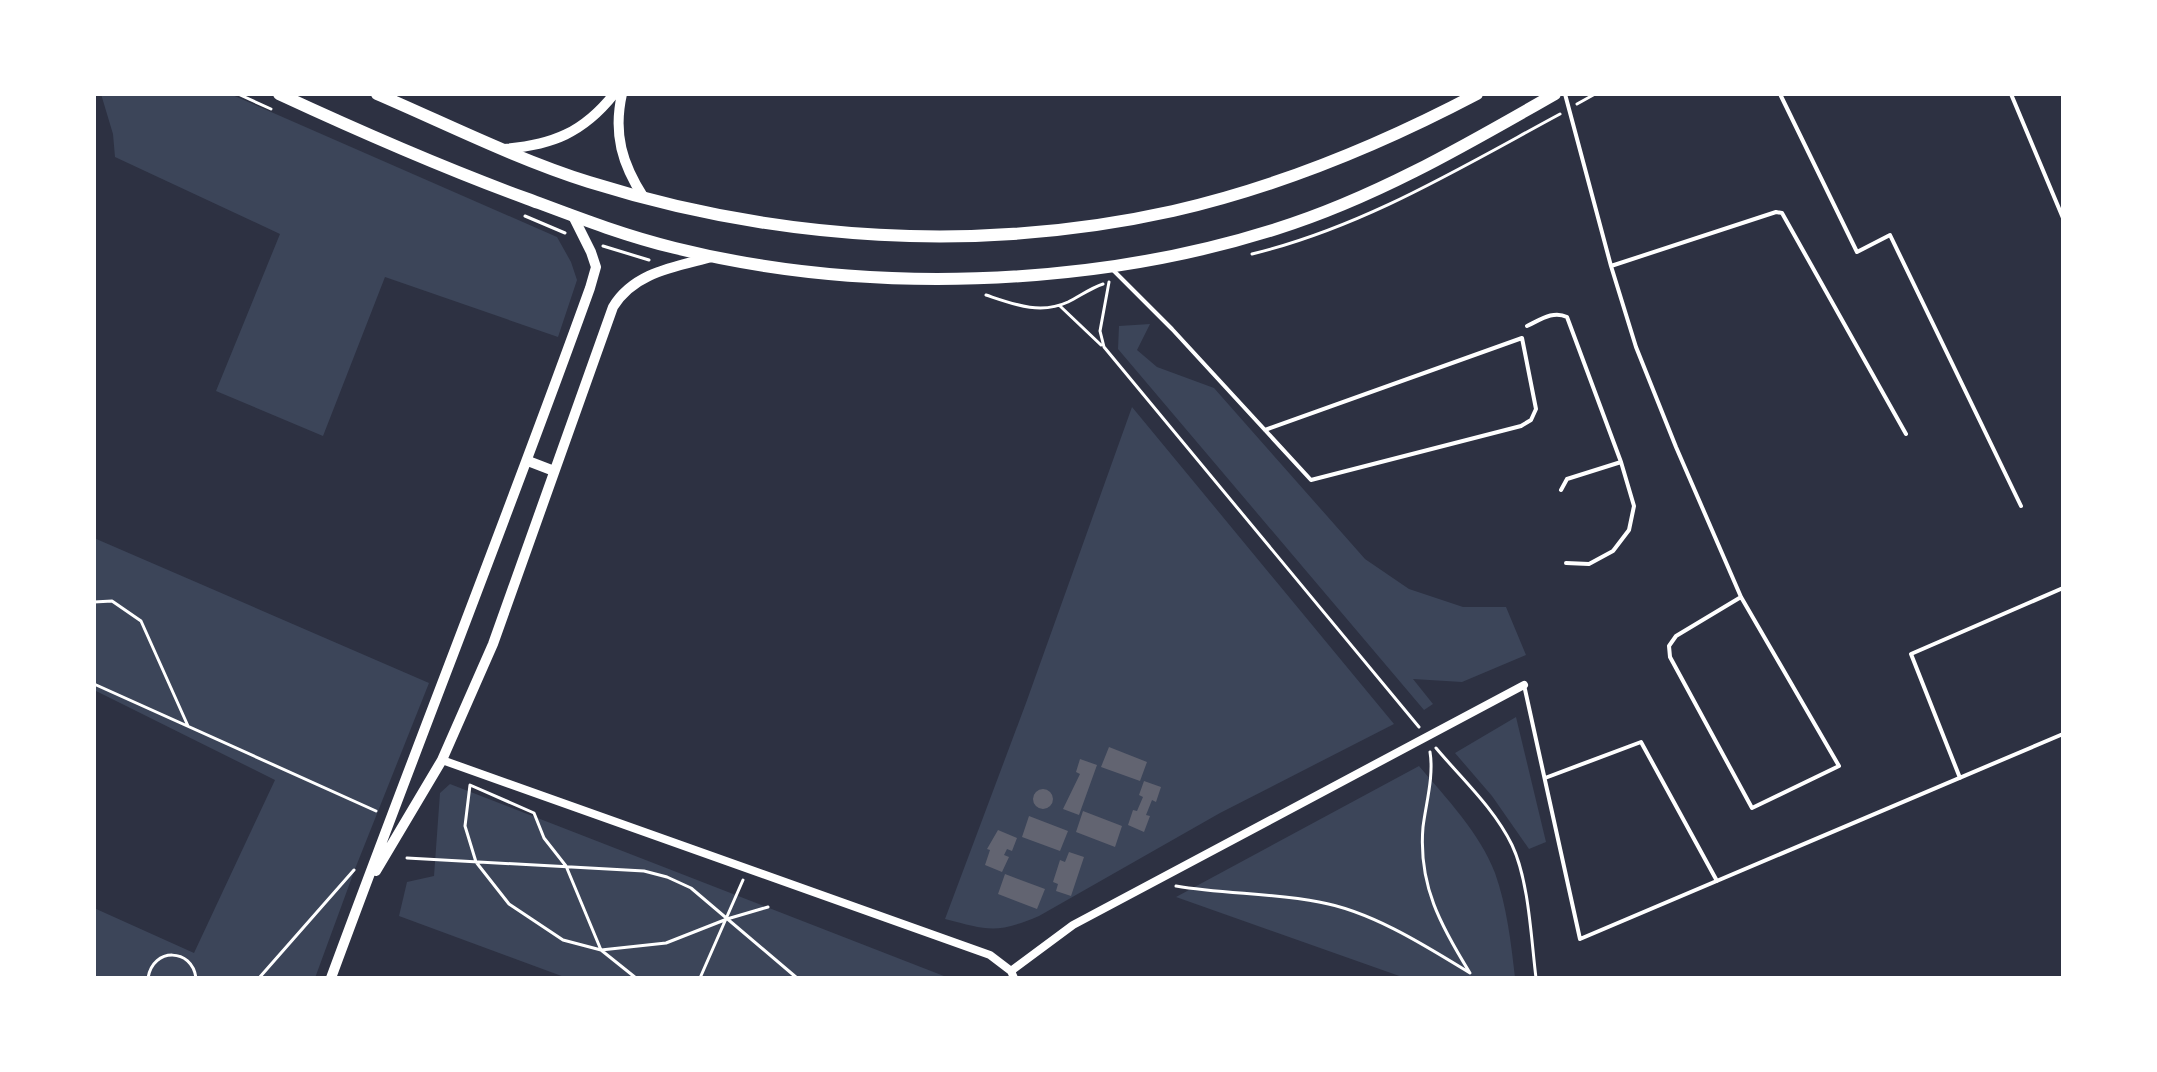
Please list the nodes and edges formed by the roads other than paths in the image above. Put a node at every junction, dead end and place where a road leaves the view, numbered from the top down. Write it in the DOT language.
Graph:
graph roads {
  1 [pos="279,94"];
  2 [pos="377,94"];
  3 [pos="614,94"];
  4 [pos="622,94"];
  5 [pos="1477,94"];
  6 [pos="1555,94"];
  7 [pos="1565,94"];
  8 [pos="1780,94"];
  9 [pos="2011,94"];
  10 [pos="1458,99"];
  11 [pos="504,149"];
  12 [pos="644,198"];
  13 [pos="573,216"];
  14 [pos="2063,218"];
  15 [pos="712,257"];
  16 [pos="1109,266"];
  17 [pos="1611,266"];
  18 [pos="1527,326"];
  19 [pos="1265,430"];
  20 [pos="1906,434"];
  21 [pos="528,461"];
  22 [pos="1621,462"];
  23 [pos="554,471"];
  24 [pos="1561,490"];
  25 [pos="2021,506"];
  26 [pos="1566,563"];
  27 [pos="2063,588"];
  28 [pos="1741,597"];
  29 [pos="1524,685"];
  30 [pos="2063,734"];
  31 [pos="442,760"];
  32 [pos="1545,778"];
  33 [pos="1960,778"];
  34 [pos="1717,881"];
  35 [pos="362,894"];
  36 [pos="1013,975"];
  37 [pos="331,978"];
  1 -- 13 [label="main road"];
  2 -- 11 [label="main road"];
  3 -- 11 [label="street"];
  4 -- 12 [label="street"];
  5 -- 10 [label="main road"];
  6 -- 16 [label="main road"];
  7 -- 17 [label="lane"];
  8 -- 25 [label="lane"];
  9 -- 14 [label="lane"];
  10 -- 12 [label="main road"];
  11 -- 12 [label="main road"];
  13 -- 15 [label="main road"];
  13 -- 21 [label="street"];
  15 -- 16 [label="main road"];
  15 -- 23 [label="street"];
  16 -- 19 [label="lane"];
  17 -- 20 [label="lane"];
  17 -- 28 [label="lane"];
  18 -- 22 [label="lane"];
  19 -- 19 [label="lane"];
  21 -- 23 [label="street"];
  21 -- 35 [label="street"];
  22 -- 24 [label="lane"];
  22 -- 26 [label="lane"];
  23 -- 31 [label="street"];
  27 -- 33 [label="lane"];
  28 -- 28 [label="lane"];
  29 -- 32 [label="lane"];
  29 -- 36 [label="street"];
  30 -- 33 [label="lane"];
  31 -- 35 [label="street"];
  31 -- 36 [label="street"];
  32 -- 34 [label="lane"];
  32 -- 34 [label="lane"];
  33 -- 34 [label="lane"];
  35 -- 37 [label="street"];
}
